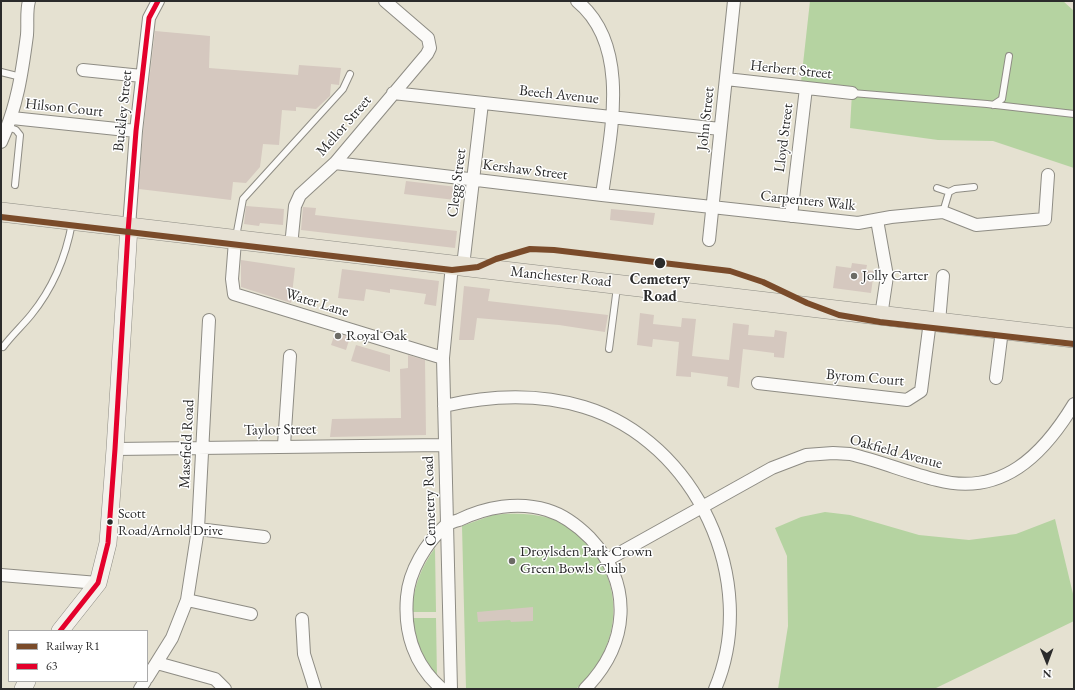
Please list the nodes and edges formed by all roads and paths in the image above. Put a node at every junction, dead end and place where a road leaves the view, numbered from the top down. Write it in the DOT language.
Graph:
graph roads {
  1 [pos="29,1"];
  2 [pos="158,1"];
  3 [pos="385,1"];
  4 [pos="576,1"];
  5 [pos="734,1"];
  6 [pos="1009,56"];
  7 [pos="83,70"];
  8 [pos="1,72"];
  9 [pos="350,74"];
  10 [pos="142,76"];
  11 [pos="21,77"];
  12 [pos="726,79"];
  13 [pos="806,88"];
  14 [pos="393,93"];
  15 [pos="852,93"];
  16 [pos="482,103"];
  17 [pos="993,104"];
  18 [pos="1074,114"];
  19 [pos="612,117"];
  20 [pos="10,122"];
  21 [pos="720,129"];
  22 [pos="136,131"];
  23 [pos="1,142"];
  24 [pos="335,163"];
  25 [pos="1048,175"];
  26 [pos="473,180"];
  27 [pos="15,185"];
  28 [pos="974,187"];
  29 [pos="937,188"];
  30 [pos="949,192"];
  31 [pos="602,195"];
  32 [pos="712,207"];
  33 [pos="1,212"];
  34 [pos="943,212"];
  35 [pos="791,216"];
  36 [pos="877,220"];
  37 [pos="72,221"];
  38 [pos="128,227"];
  39 [pos="709,240"];
  40 [pos="235,241"];
  41 [pos="291,246"];
  42 [pos="458,266"];
  43 [pos="943,276"];
  44 [pos="617,283"];
  45 [pos="881,316"];
  46 [pos="210,320"];
  47 [pos="934,322"];
  48 [pos="1002,330"];
  49 [pos="1074,338"];
  50 [pos="3,347"];
  51 [pos="610,349"];
  52 [pos="290,356"];
  53 [pos="443,358"];
  54 [pos="996,378"];
  55 [pos="758,383"];
  56 [pos="1074,404"];
  57 [pos="444,406"];
  58 [pos="444,444"];
  59 [pos="284,445"];
  60 [pos="203,446"];
  61 [pos="115,449"];
  62 [pos="702,507"];
  63 [pos="446,525"];
  64 [pos="198,529"];
  65 [pos="264,537"];
  66 [pos="607,560"];
  67 [pos="1,575"];
  68 [pos="98,583"];
  69 [pos="187,600"];
  70 [pos="250,614"];
  71 [pos="302,619"];
  72 [pos="61,630"];
  73 [pos="157,663"];
  74 [pos="148,676"];
  75 [pos="226,689"];
  76 [pos="315,689"];
  77 [pos="442,689"];
  78 [pos="451,689"];
  79 [pos="585,689"];
  80 [pos="715,689"];
  1 -- 11 [label="street"];
  2 -- 10 [label="street, Buckley Street"];
  3 -- 14 [label="street, Mellor Street"];
  4 -- 19 [label="street"];
  5 -- 12 [label="street, John Street"];
  6 -- 17 [label="lane"];
  7 -- 10 [label="street"];
  8 -- 11 [label="lane"];
  9 -- 40 [label="lane"];
  10 -- 22 [label="street, Buckley Street"];
  11 -- 20 [label="street"];
  12 -- 13 [label="street, Herbert Street"];
  12 -- 21 [label="street, John Street"];
  13 -- 15 [label="street, Herbert Street"];
  13 -- 35 [label="street, Lloyd Street"];
  14 -- 16 [label="street, Beech Avenue"];
  14 -- 24 [label="street, Mellor Street"];
  15 -- 17 [label="lane"];
  16 -- 19 [label="street, Beech Avenue"];
  16 -- 26 [label="street, Clegg Street"];
  17 -- 18 [label="lane"];
  19 -- 21 [label="street, Beech Avenue"];
  19 -- 31 [label="street"];
  20 -- 22 [label="street, Hilson Court"];
  20 -- 23 [label="street"];
  20 -- 27 [label="lane"];
  21 -- 32 [label="street, John Street"];
  22 -- 38 [label="street, Buckley Street"];
  24 -- 26 [label="street, Kershaw Street"];
  24 -- 41 [label="street, Mellor Street"];
  25 -- 34 [label="street, Carpenters Walk"];
  26 -- 31 [label="street, Kershaw Street"];
  26 -- 42 [label="street, Clegg Street"];
  28 -- 30 [label="lane"];
  29 -- 30 [label="lane"];
  30 -- 34 [label="lane"];
  31 -- 32 [label="street, Kershaw Street"];
  32 -- 35 [label="street, Carpenters Walk"];
  32 -- 39 [label="street, John Street"];
  33 -- 37 [label="main road, Manchester Road"];
  34 -- 36 [label="street, Carpenters Walk"];
  35 -- 36 [label="street, Carpenters Walk"];
  36 -- 45 [label="street"];
  37 -- 38 [label="main road, Manchester Road"];
  37 -- 50 [label="lane"];
  38 -- 40 [label="main road, Manchester Road"];
  38 -- 61 [label="street"];
  40 -- 41 [label="main road, Manchester Road"];
  40 -- 53 [label="street, Water Lane"];
  41 -- 42 [label="main road, Manchester Road"];
  42 -- 44 [label="main road, Manchester Road"];
  42 -- 53 [label="street, Cemetery Road"];
  43 -- 47 [label="street, Byrom Court"];
  44 -- 45 [label="main road, Manchester Road"];
  44 -- 51 [label="lane"];
  45 -- 47 [label="main road, Manchester Road"];
  46 -- 60 [label="street, Masefield Road"];
  47 -- 48 [label="main road, Manchester Road"];
  47 -- 55 [label="street, Byrom Court"];
  48 -- 49 [label="main road, Manchester Road"];
  48 -- 54 [label="street"];
  52 -- 59 [label="street"];
  53 -- 57 [label="street, Cemetery Road"];
  56 -- 62 [label="street, Oakfield Avenue"];
  57 -- 58 [label="street, Cemetery Road"];
  57 -- 62 [label="street"];
  58 -- 59 [label="street, Taylor Street"];
  58 -- 63 [label="street, Cemetery Road"];
  59 -- 60 [label="street, Taylor Street"];
  60 -- 61 [label="street, Taylor Street"];
  60 -- 64 [label="street, Masefield Road"];
  61 -- 68 [label="street"];
  62 -- 66 [label="street, Oakfield Avenue"];
  62 -- 80 [label="street"];
  63 -- 66 [label="street"];
  63 -- 77 [label="street"];
  63 -- 78 [label="street, Cemetery Road"];
  64 -- 65 [label="street"];
  64 -- 69 [label="street, Masefield Road"];
  66 -- 79 [label="street"];
  67 -- 68 [label="street"];
  68 -- 72 [label="street"];
  69 -- 70 [label="street"];
  69 -- 73 [label="street, Masefield Road"];
  71 -- 76 [label="street"];
  73 -- 74 [label="street, Masefield Road"];
  73 -- 75 [label="street"];
}
